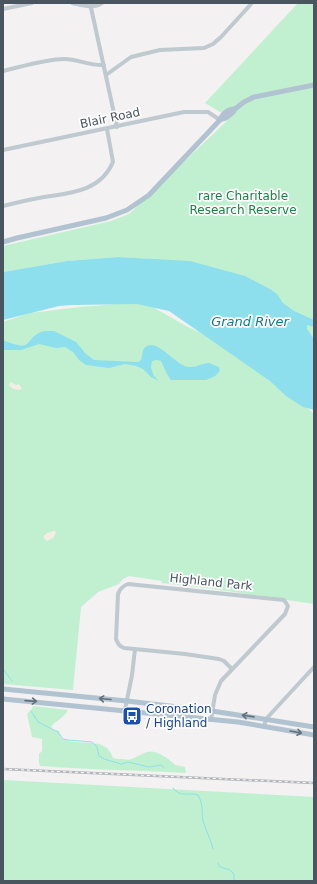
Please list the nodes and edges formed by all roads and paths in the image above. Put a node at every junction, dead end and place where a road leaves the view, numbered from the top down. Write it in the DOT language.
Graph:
graph roads {
  1 [pos="32,3"];
  2 [pos="72,3"];
  3 [pos="102,3"];
  4 [pos="252,3"];
  5 [pos="91,5"];
  6 [pos="3,9"];
  7 [pos="104,65"];
  8 [pos="3,71"];
  9 [pos="106,75"];
  10 [pos="314,85"];
  11 [pos="220,120"];
  12 [pos="117,127"];
  13 [pos="107,129"];
  14 [pos="3,150"];
  15 [pos="3,206"];
  16 [pos="3,242"];
  17 [pos="135,649"];
  18 [pos="314,667"];
  19 [pos="232,668"];
  20 [pos="3,689"];
  21 [pos="50,694"];
  22 [pos="3,699"];
  23 [pos="127,701"];
  24 [pos="49,702"];
  25 [pos="125,710"];
  26 [pos="212,711"];
  27 [pos="266,719"];
  28 [pos="212,720"];
  29 [pos="264,727"];
  30 [pos="314,727"];
  31 [pos="314,735"];
  1 -- 6 [label="street"];
  2 -- 5 [label="street"];
  3 -- 5 [label="street"];
  4 -- 9 [label="street"];
  5 -- 7 [label="street"];
  7 -- 8 [label="street"];
  7 -- 9 [label="street"];
  9 -- 12 [label="street"];
  10 -- 11 [label="main road"];
  11 -- 12 [label="street, Blair Road"];
  11 -- 16 [label="main road"];
  12 -- 13 [label="street, Blair Road"];
  13 -- 14 [label="street, Blair Road"];
  13 -- 15 [label="street"];
  17 -- 19 [label="street, Highland Park"];
  17 -- 19 [label="street, Highland Park"];
  17 -- 23 [label="street"];
  18 -- 27 [label="street"];
  19 -- 26 [label="street, Highland Park"];
  20 -- 21 [label="main road"];
  23 -- 21 [label="main road, one-way"];
  21 -- 24 [label="main road"];
  22 -- 24 [label="main road, one-way"];
  23 -- 25 [label="street"];
  23 -- 26 [label="main road"];
  24 -- 25 [label="main road"];
  25 -- 28 [label="main road"];
  27 -- 26 [label="main road, one-way"];
  26 -- 28 [label="street, Highland Park"];
  27 -- 29 [label="street"];
  27 -- 30 [label="main road"];
  28 -- 29 [label="main road"];
  29 -- 31 [label="main road, one-way"];
}
